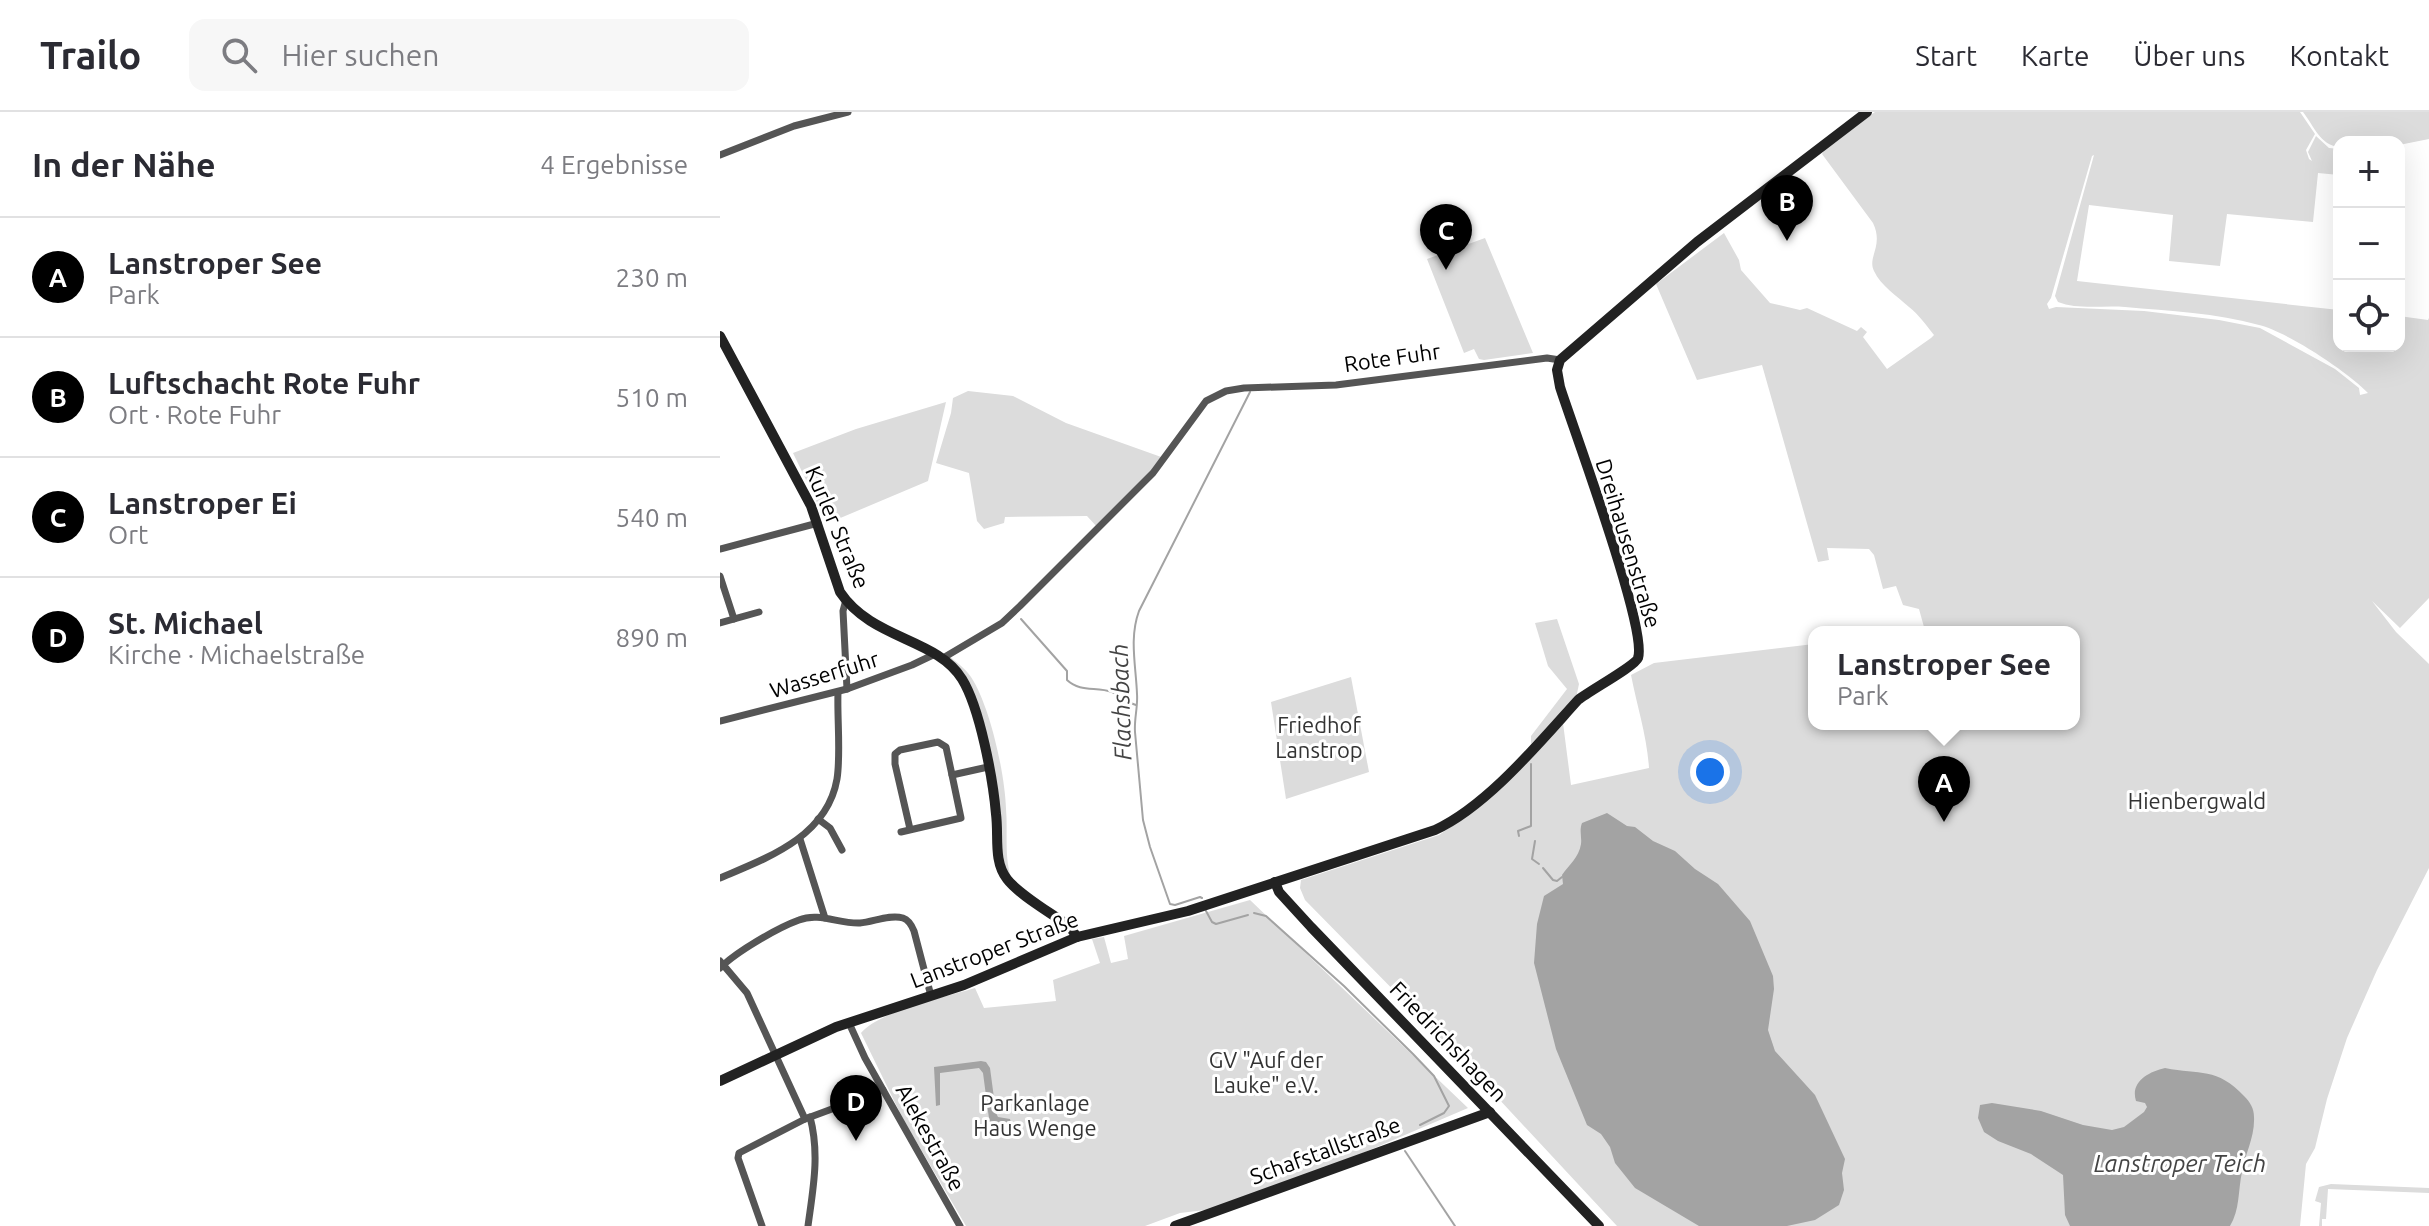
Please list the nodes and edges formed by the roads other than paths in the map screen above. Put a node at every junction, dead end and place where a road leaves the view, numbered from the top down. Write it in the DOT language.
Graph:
graph roads {
  1 [pos="848,112"];
  2 [pos="1867,112"];
  3 [pos="720,155"];
  4 [pos="720,336"];
  5 [pos="1560,360"];
  6 [pos="818,523"];
  7 [pos="720,549"];
  8 [pos="720,576"];
  9 [pos="844,606"];
  10 [pos="759,612"];
  11 [pos="734,619"];
  12 [pos="720,623"];
  13 [pos="939,656"];
  14 [pos="847,689"];
  15 [pos="838,692"];
  16 [pos="720,721"];
  17 [pos="988,767"];
  18 [pos="952,775"];
  19 [pos="818,819"];
  20 [pos="910,829"];
  21 [pos="901,832"];
  22 [pos="800,839"];
  23 [pos="1382,847"];
  24 [pos="842,850"];
  25 [pos="720,878"];
  26 [pos="1275,882"];
  27 [pos="825,918"];
  28 [pos="1077,937"];
  29 [pos="721,965"];
  30 [pos="931,996"];
  31 [pos="849,1023"];
  32 [pos="776,1054"];
  33 [pos="720,1081"];
  34 [pos="883,1090"];
  35 [pos="1490,1112"];
  36 [pos="808,1118"];
  37 [pos="762,1226"];
  38 [pos="808,1226"];
  39 [pos="960,1226"];
  40 [pos="1175,1226"];
  41 [pos="1599,1226"];
  1 -- 3 [label="street"];
  2 -- 5 [label="main road"];
  4 -- 6 [label="main road, Kurler Straße"];
  5 -- 13 [label="street, Rote Fuhr"];
  5 -- 23 [label="main road, Dreihausenstraße"];
  6 -- 7 [label="street"];
  6 -- 9 [label="main road, Kurler Straße"];
  8 -- 11 [label="street"];
  9 -- 13 [label="main road, Kurler Straße"];
  9 -- 14 [label="street"];
  10 -- 11 [label="street"];
  11 -- 12 [label="street"];
  13 -- 14 [label="street, Wasserfuhr"];
  13 -- 17 [label="main road, Kurler Straße"];
  14 -- 15 [label="street, Wasserfuhr"];
  15 -- 16 [label="street, Wasserfuhr"];
  15 -- 19 [label="street"];
  17 -- 18 [label="street"];
  17 -- 28 [label="main road, Kurler Straße"];
  18 -- 20 [label="street"];
  18 -- 20 [label="street"];
  19 -- 22 [label="street"];
  19 -- 24 [label="street"];
  20 -- 21 [label="street"];
  22 -- 25 [label="street"];
  22 -- 27 [label="street"];
  23 -- 26 [label="main road, Lanstroper Straße"];
  26 -- 28 [label="main road, Lanstroper Straße"];
  26 -- 35 [label="main road, Friedrichshagen"];
  27 -- 29 [label="street"];
  27 -- 30 [label="street"];
  28 -- 30 [label="main road, Lanstroper Straße"];
  29 -- 32 [label="street"];
  30 -- 31 [label="main road, Lanstroper Straße"];
  31 -- 32 [label="main road, Lanstroper Straße"];
  31 -- 34 [label="street, Alekestraße"];
  32 -- 33 [label="main road, Lanstroper Straße"];
  32 -- 36 [label="street"];
  34 -- 36 [label="street"];
  34 -- 39 [label="street, Alekestraße"];
  35 -- 40 [label="main road, Schafstallstraße"];
  35 -- 41 [label="main road, Friedrichshagen"];
  36 -- 37 [label="street"];
  36 -- 38 [label="street"];
}
